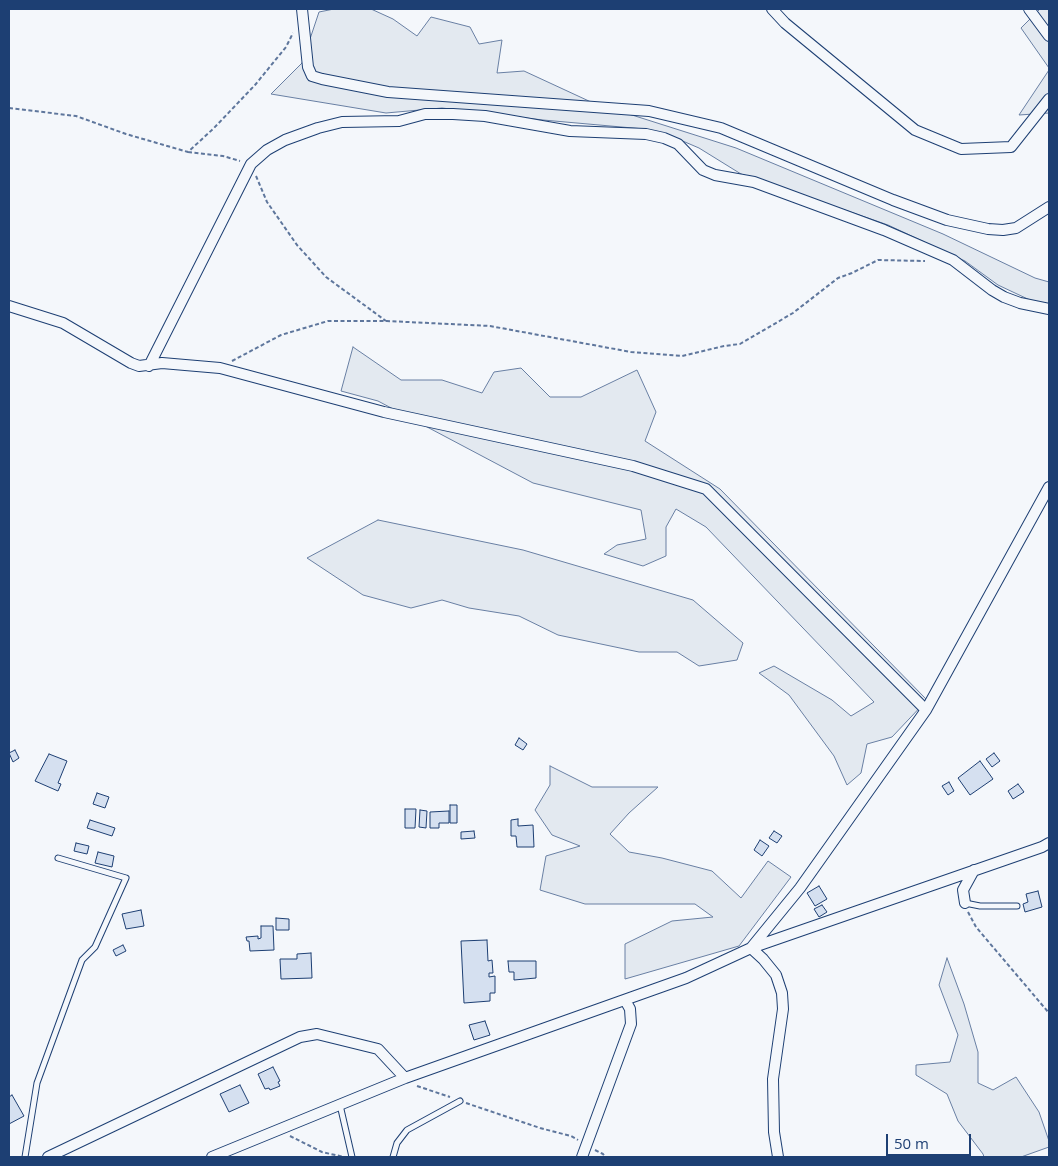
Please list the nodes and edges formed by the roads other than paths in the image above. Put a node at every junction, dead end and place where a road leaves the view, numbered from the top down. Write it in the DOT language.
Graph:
graph roads {
  1 [pos="302,9"];
  2 [pos="772,9"];
  3 [pos="1029,9"];
  4 [pos="1049,36"];
  5 [pos="1049,99"];
  6 [pos="1049,207"];
  7 [pos="9,306"];
  8 [pos="1049,309"];
  9 [pos="149,366"];
  10 [pos="1049,487"];
  11 [pos="926,710"];
  12 [pos="1049,843"];
  13 [pos="58,858"];
  14 [pos="974,870"];
  15 [pos="965,903"];
  16 [pos="1017,906"];
  17 [pos="750,948"];
  18 [pos="625,1000"];
  19 [pos="405,1078"];
  20 [pos="460,1101"];
  21 [pos="340,1105"];
  22 [pos="25,1157"];
  23 [pos="48,1157"];
  24 [pos="212,1157"];
  25 [pos="352,1157"];
  26 [pos="393,1157"];
  27 [pos="582,1157"];
  28 [pos="778,1157"];
  1 -- 6 [label="street"];
  2 -- 5 [label="street"];
  3 -- 4 [label="street"];
  7 -- 9 [label="street"];
  8 -- 9 [label="street"];
  9 -- 11 [label="street"];
  10 -- 11 [label="street"];
  11 -- 17 [label="street"];
  12 -- 14 [label="street"];
  13 -- 22 [label="lane"];
  14 -- 15 [label="street"];
  14 -- 17 [label="street"];
  15 -- 16 [label="lane"];
  17 -- 18 [label="street"];
  17 -- 28 [label="street"];
  18 -- 19 [label="street"];
  18 -- 27 [label="street"];
  19 -- 21 [label="street"];
  19 -- 23 [label="street"];
  20 -- 26 [label="lane"];
  21 -- 24 [label="street"];
  21 -- 25 [label="lane"];
}
